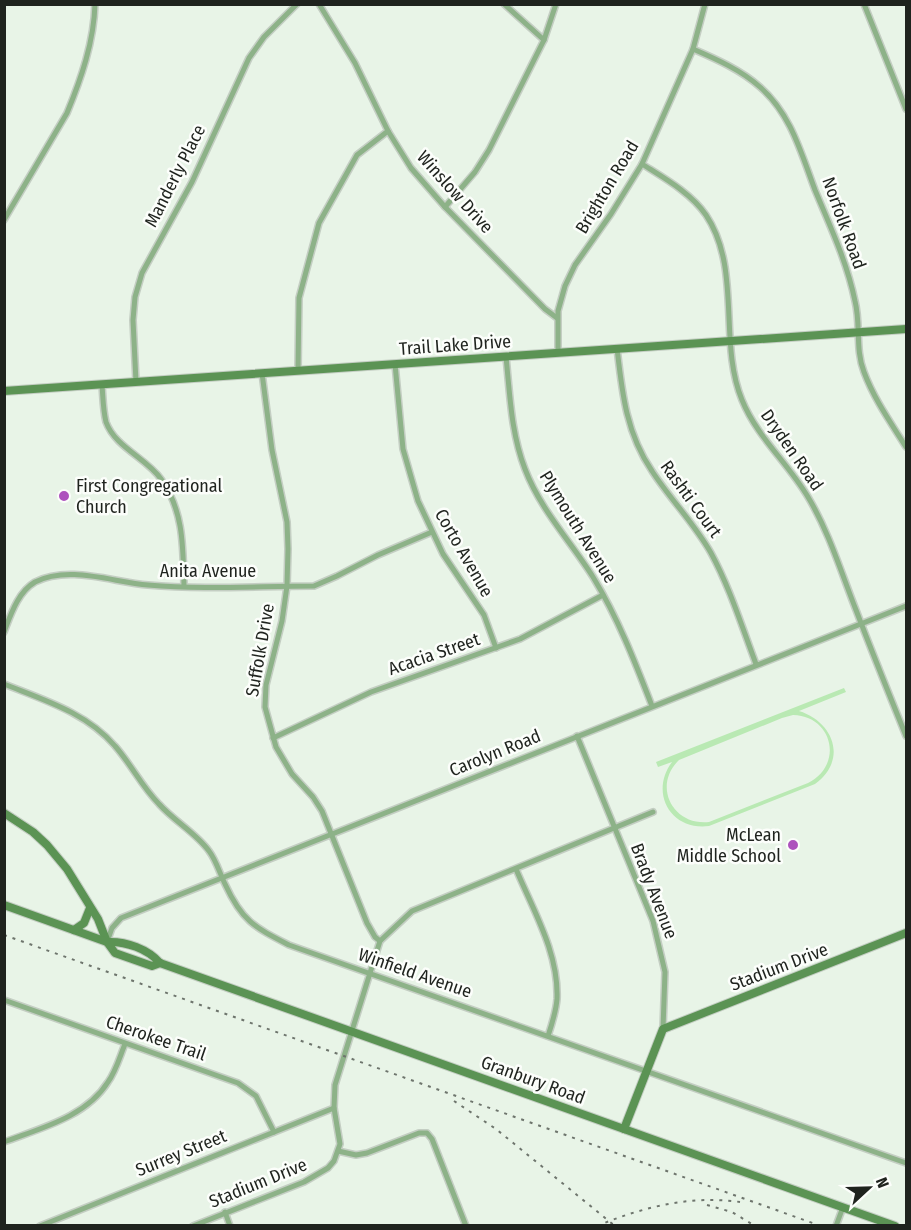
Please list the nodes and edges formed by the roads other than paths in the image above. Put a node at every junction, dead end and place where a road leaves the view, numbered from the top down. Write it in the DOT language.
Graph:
graph roads {
  1 [pos="95,4"];
  2 [pos="297,4"];
  3 [pos="319,4"];
  4 [pos="504,4"];
  5 [pos="556,4"];
  6 [pos="705,4"];
  7 [pos="864,4"];
  8 [pos="544,40"];
  9 [pos="693,49"];
  10 [pos="906,109"];
  11 [pos="388,131"];
  12 [pos="642,164"];
  13 [pos="446,207"];
  14 [pos="4,220"];
  15 [pos="557,318"];
  16 [pos="906,329"];
  17 [pos="857,332"];
  18 [pos="729,340"];
  19 [pos="617,348"];
  20 [pos="558,353"];
  21 [pos="506,357"];
  22 [pos="395,364"];
  23 [pos="298,370"];
  24 [pos="262,373"];
  25 [pos="136,382"];
  26 [pos="102,385"];
  27 [pos="4,391"];
  28 [pos="906,447"];
  29 [pos="432,532"];
  30 [pos="184,586"];
  31 [pos="287,586"];
  32 [pos="603,595"];
  33 [pos="906,606"];
  34 [pos="861,624"];
  35 [pos="4,632"];
  36 [pos="496,648"];
  37 [pos="756,664"];
  38 [pos="4,684"];
  39 [pos="652,706"];
  40 [pos="577,736"];
  41 [pos="906,736"];
  42 [pos="273,738"];
  43 [pos="653,812"];
  44 [pos="4,813"];
  45 [pos="614,828"];
  46 [pos="331,834"];
  47 [pos="516,869"];
  48 [pos="222,877"];
  49 [pos="4,905"];
  50 [pos="90,908"];
  51 [pos="74,930"];
  52 [pos="906,933"];
  53 [pos="380,941"];
  54 [pos="107,942"];
  55 [pos="160,963"];
  56 [pos="372,973"];
  57 [pos="4,1000"];
  58 [pos="663,1029"];
  59 [pos="353,1032"];
  60 [pos="548,1036"];
  61 [pos="125,1044"];
  62 [pos="646,1070"];
  63 [pos="334,1108"];
  64 [pos="624,1129"];
  65 [pos="274,1132"];
  66 [pos="4,1143"];
  67 [pos="338,1151"];
  68 [pos="906,1163"];
  69 [pos="843,1207"];
  70 [pos="225,1212"];
  71 [pos="40,1226"];
  72 [pos="193,1226"];
  73 [pos="230,1226"];
  74 [pos="466,1226"];
  75 [pos="836,1226"];
  76 [pos="895,1226"];
  1 -- 14 [label="street"];
  2 -- 25 [label="street, Manderly Place"];
  3 -- 11 [label="street, Winslow Drive"];
  4 -- 8 [label="street"];
  5 -- 8 [label="street"];
  6 -- 9 [label="street, Brighton Road"];
  7 -- 10 [label="street"];
  8 -- 13 [label="street"];
  9 -- 12 [label="street, Brighton Road"];
  9 -- 17 [label="street, Norfolk Road"];
  11 -- 13 [label="street, Winslow Drive"];
  11 -- 23 [label="street"];
  12 -- 15 [label="street, Brighton Road"];
  12 -- 18 [label="street, Dryden Road"];
  13 -- 15 [label="street, Winslow Drive"];
  15 -- 20 [label="street, Brighton Road"];
  16 -- 17 [label="street, Trail Lake Drive"];
  17 -- 18 [label="street, Trail Lake Drive"];
  17 -- 28 [label="street, Norfolk Road"];
  18 -- 19 [label="street, Trail Lake Drive"];
  18 -- 34 [label="street, Dryden Road"];
  19 -- 20 [label="street, Trail Lake Drive"];
  19 -- 37 [label="street, Rashti Court"];
  20 -- 21 [label="street, Trail Lake Drive"];
  21 -- 22 [label="street, Trail Lake Drive"];
  21 -- 32 [label="street, Plymouth Avenue"];
  22 -- 23 [label="street, Trail Lake Drive"];
  22 -- 29 [label="street, Corto Avenue"];
  23 -- 24 [label="street, Trail Lake Drive"];
  24 -- 25 [label="street, Trail Lake Drive"];
  24 -- 31 [label="street, Suffolk Drive"];
  25 -- 26 [label="street, Trail Lake Drive"];
  26 -- 27 [label="street, Trail Lake Drive"];
  26 -- 30 [label="street"];
  29 -- 31 [label="street, Anita Avenue"];
  29 -- 36 [label="street, Corto Avenue"];
  30 -- 31 [label="street, Anita Avenue"];
  30 -- 35 [label="street, Anita Avenue"];
  31 -- 42 [label="street, Suffolk Drive"];
  32 -- 36 [label="street, Acacia Street"];
  32 -- 39 [label="street, Plymouth Avenue"];
  33 -- 34 [label="street, Carolyn Road"];
  34 -- 37 [label="street, Carolyn Road"];
  34 -- 41 [label="street, Dryden Road"];
  36 -- 42 [label="street, Acacia Street"];
  37 -- 39 [label="street, Carolyn Road"];
  38 -- 48 [label="street, Winfield Avenue"];
  39 -- 40 [label="street, Carolyn Road"];
  40 -- 45 [label="street, Brady Avenue"];
  40 -- 46 [label="street, Carolyn Road"];
  42 -- 46 [label="street, Suffolk Drive"];
  43 -- 45 [label="street"];
  44 -- 50 [label="street"];
  45 -- 47 [label="street"];
  45 -- 58 [label="street, Brady Avenue"];
  46 -- 48 [label="street, Carolyn Road"];
  46 -- 53 [label="street, Suffolk Drive"];
  47 -- 53 [label="street"];
  47 -- 60 [label="street"];
  48 -- 54 [label="street, Carolyn Road"];
  48 -- 56 [label="street, Winfield Avenue"];
  49 -- 51 [label="street, Granbury Road"];
  50 -- 51 [label="street"];
  50 -- 54 [label="street"];
  51 -- 54 [label="street, Granbury Road"];
  52 -- 58 [label="street, Stadium Drive"];
  53 -- 56 [label="street"];
  54 -- 55 [label="street, Granbury Road"];
  54 -- 55 [label="street, Granbury Road"];
  55 -- 59 [label="street, Granbury Road"];
  56 -- 59 [label="street"];
  56 -- 60 [label="street, Winfield Avenue"];
  57 -- 61 [label="street, Cherokee Trail"];
  58 -- 62 [label="street, Brady Avenue"];
  59 -- 63 [label="street"];
  59 -- 64 [label="street, Granbury Road"];
  60 -- 62 [label="street, Winfield Avenue"];
  61 -- 65 [label="street, Cherokee Trail"];
  61 -- 66 [label="street"];
  62 -- 64 [label="street, Brady Avenue"];
  62 -- 68 [label="street, Winfield Avenue"];
  63 -- 65 [label="street, Surrey Street"];
  63 -- 67 [label="street"];
  64 -- 69 [label="street, Granbury Road"];
  65 -- 71 [label="street, Surrey Street"];
  67 -- 70 [label="street, Stadium Drive"];
  67 -- 74 [label="street"];
  69 -- 75 [label="street"];
  69 -- 76 [label="street, Granbury Road"];
  70 -- 72 [label="street, Stadium Drive"];
  70 -- 73 [label="street"];
}
